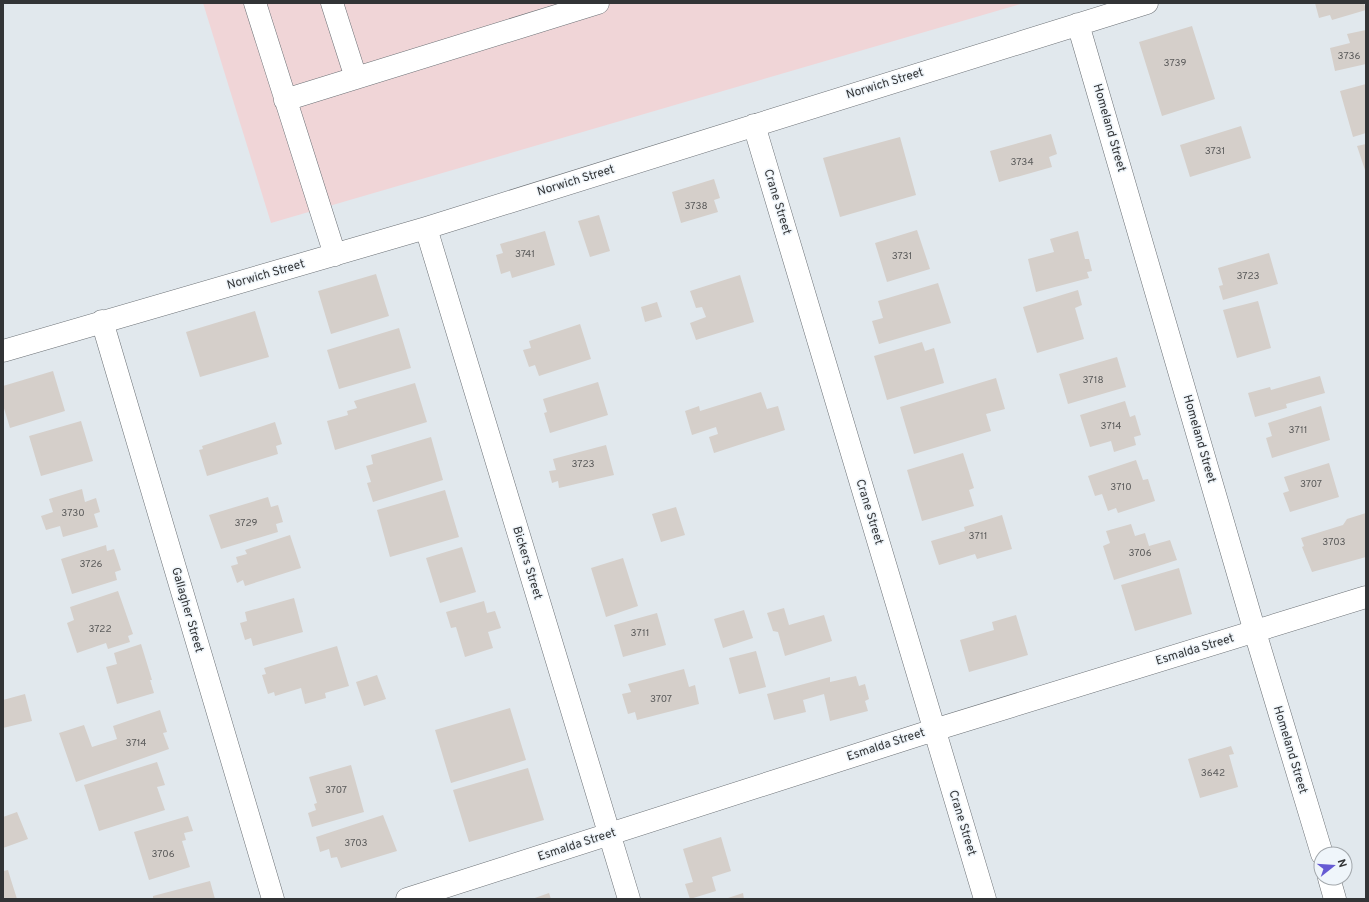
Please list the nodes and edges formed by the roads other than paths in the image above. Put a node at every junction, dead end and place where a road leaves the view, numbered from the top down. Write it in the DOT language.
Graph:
graph roads {
  1 [pos="255,3"];
  2 [pos="332,3"];
  3 [pos="598,3"];
  4 [pos="1147,3"];
  5 [pos="1078,24"];
  6 [pos="356,78"];
  7 [pos="285,100"];
  8 [pos="754,125"];
  9 [pos="426,228"];
  10 [pos="335,255"];
  11 [pos="102,321"];
  12 [pos="3,351"];
  13 [pos="1366,597"];
  14 [pos="1255,632"];
  15 [pos="934,730"];
  16 [pos="610,834"];
  17 [pos="1320,846"];
  18 [pos="1331,886"];
  19 [pos="273,899"];
  20 [pos="407,899"];
  21 [pos="629,899"];
  22 [pos="985,899"];
  23 [pos="1335,899"];
  1 -- 7 [label="street"];
  2 -- 6 [label="street"];
  3 -- 6 [label="street"];
  4 -- 5 [label="street, Norwich Street"];
  5 -- 8 [label="street, Norwich Street"];
  5 -- 14 [label="street, Homeland Street"];
  6 -- 7 [label="street"];
  7 -- 10 [label="street"];
  8 -- 9 [label="street, Norwich Street"];
  8 -- 15 [label="street, Crane Street"];
  9 -- 10 [label="street, Norwich Street"];
  9 -- 16 [label="street, Bickers Street"];
  10 -- 11 [label="street, Norwich Street"];
  11 -- 12 [label="street, Norwich Street"];
  11 -- 19 [label="street, Gallagher Street"];
  13 -- 14 [label="street, Esmalda Street"];
  14 -- 15 [label="street, Esmalda Street"];
  14 -- 17 [label="street, Homeland Street"];
  15 -- 16 [label="street, Esmalda Street"];
  15 -- 22 [label="street, Crane Street"];
  16 -- 20 [label="street, Esmalda Street"];
  16 -- 21 [label="street, Bickers Street"];
  18 -- 23 [label="street"];
}
